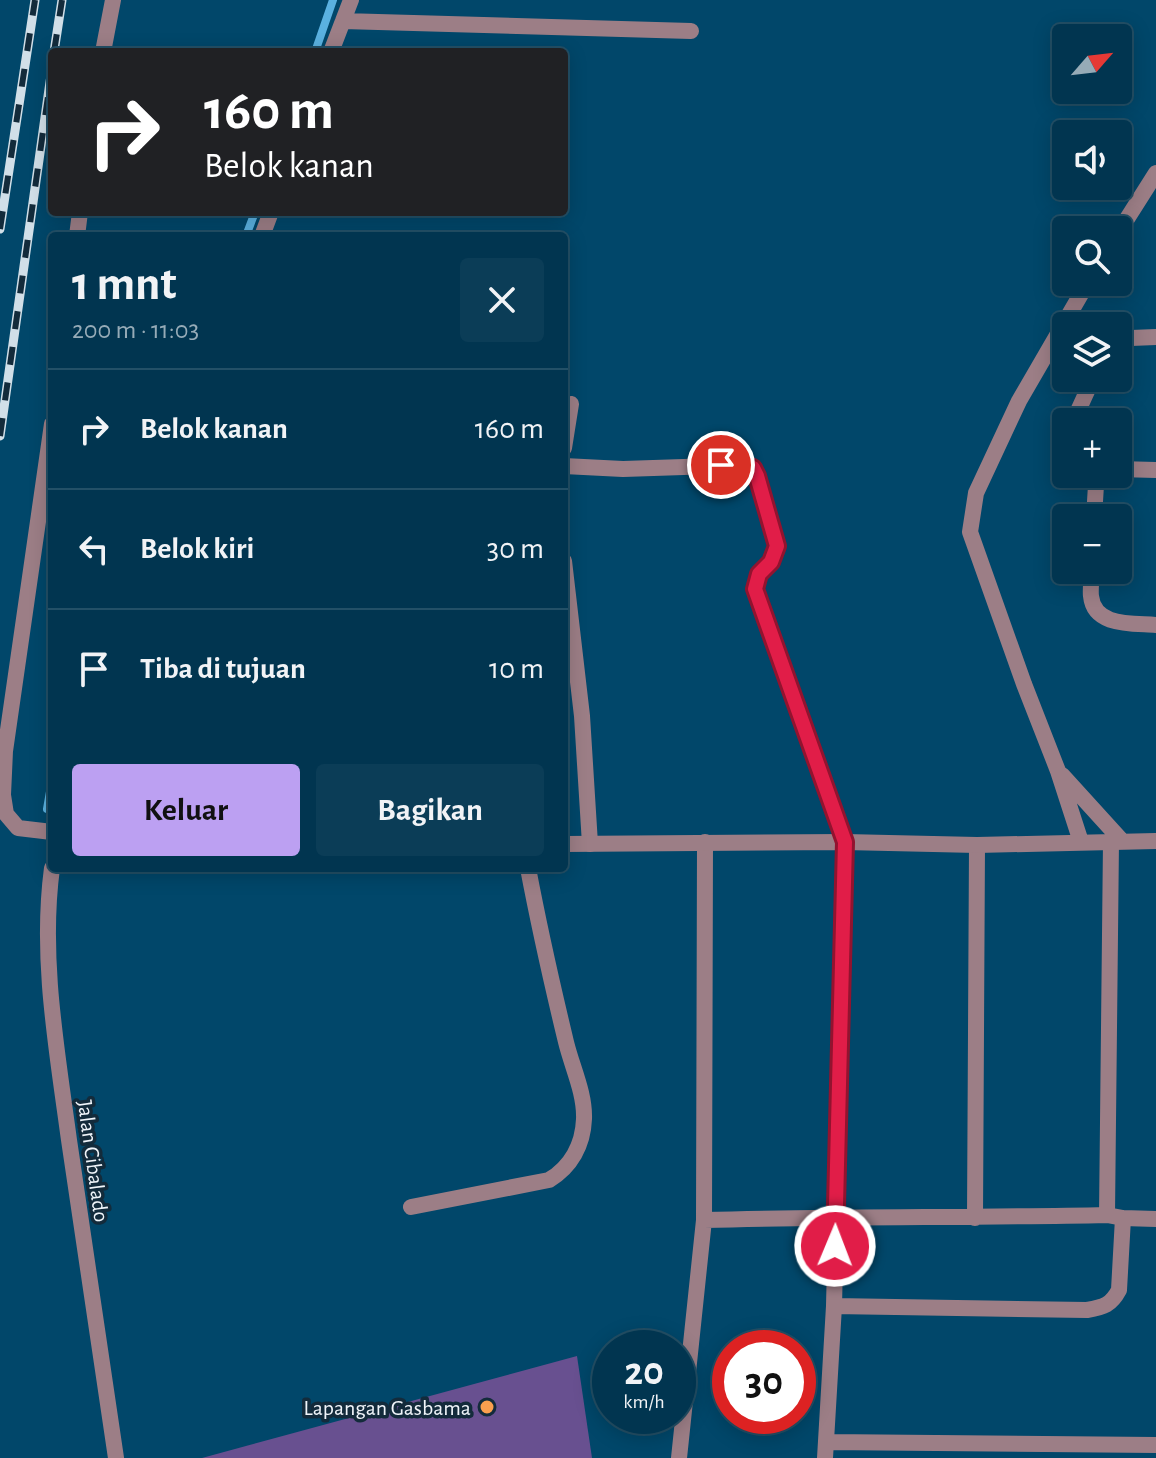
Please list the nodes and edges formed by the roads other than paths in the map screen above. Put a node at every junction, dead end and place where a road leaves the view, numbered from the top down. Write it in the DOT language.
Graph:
graph roads {
  1 [pos="113,0"];
  2 [pos="351,0"];
  3 [pos="343,21"];
  4 [pos="691,31"];
  5 [pos="104,48"];
  6 [pos="333,48"];
  7 [pos="1156,173"];
  8 [pos="1129,216"];
  9 [pos="1080,296"];
  10 [pos="1156,337"];
  11 [pos="1132,338"];
  12 [pos="571,404"];
  13 [pos="568,423"];
  14 [pos="48,452"];
  15 [pos="568,466"];
  16 [pos="1132,469"];
  17 [pos="1156,470"];
  18 [pos="1092,584"];
  19 [pos="568,595"];
  20 [pos="1156,625"];
  21 [pos="1058,771"];
  22 [pos="48,832"];
  23 [pos="1116,841"];
  24 [pos="1156,841"];
  25 [pos="705,842"];
  26 [pos="845,842"];
  27 [pos="1081,842"];
  28 [pos="568,844"];
  29 [pos="590,844"];
  30 [pos="977,845"];
  31 [pos="51,872"];
  32 [pos="529,872"];
  33 [pos="411,1207"];
  34 [pos="836,1216"];
  35 [pos="1115,1217"];
  36 [pos="975,1218"];
  37 [pos="1156,1219"];
  38 [pos="704,1220"];
  39 [pos="834,1306"];
  40 [pos="1156,1445"];
  41 [pos="826,1450"];
  42 [pos="116,1458"];
  43 [pos="679,1458"];
  1 -- 5 [label="street"];
  2 -- 3 [label="street"];
  3 -- 4 [label="street"];
  3 -- 6 [label="street"];
  7 -- 8 [label="street"];
  9 -- 21 [label="street"];
  10 -- 11 [label="street"];
  12 -- 13 [label="street"];
  14 -- 22 [label="street"];
  15 -- 26 [label="street"];
  16 -- 17 [label="street"];
  18 -- 20 [label="street"];
  19 -- 29 [label="street"];
  21 -- 23 [label="street"];
  21 -- 27 [label="street"];
  23 -- 24 [label="street"];
  23 -- 27 [label="street"];
  23 -- 35 [label="street"];
  25 -- 26 [label="street"];
  25 -- 29 [label="street"];
  25 -- 38 [label="street"];
  26 -- 30 [label="street"];
  26 -- 34 [label="street"];
  27 -- 30 [label="street"];
  28 -- 29 [label="street"];
  30 -- 36 [label="street"];
  31 -- 42 [label="street, Jalan Cibalado"];
  32 -- 33 [label="street"];
  34 -- 36 [label="street"];
  34 -- 38 [label="street"];
  34 -- 39 [label="street"];
  35 -- 36 [label="street"];
  35 -- 37 [label="street"];
  35 -- 39 [label="street"];
  38 -- 43 [label="street"];
  39 -- 41 [label="street"];
  40 -- 41 [label="street"];
}
